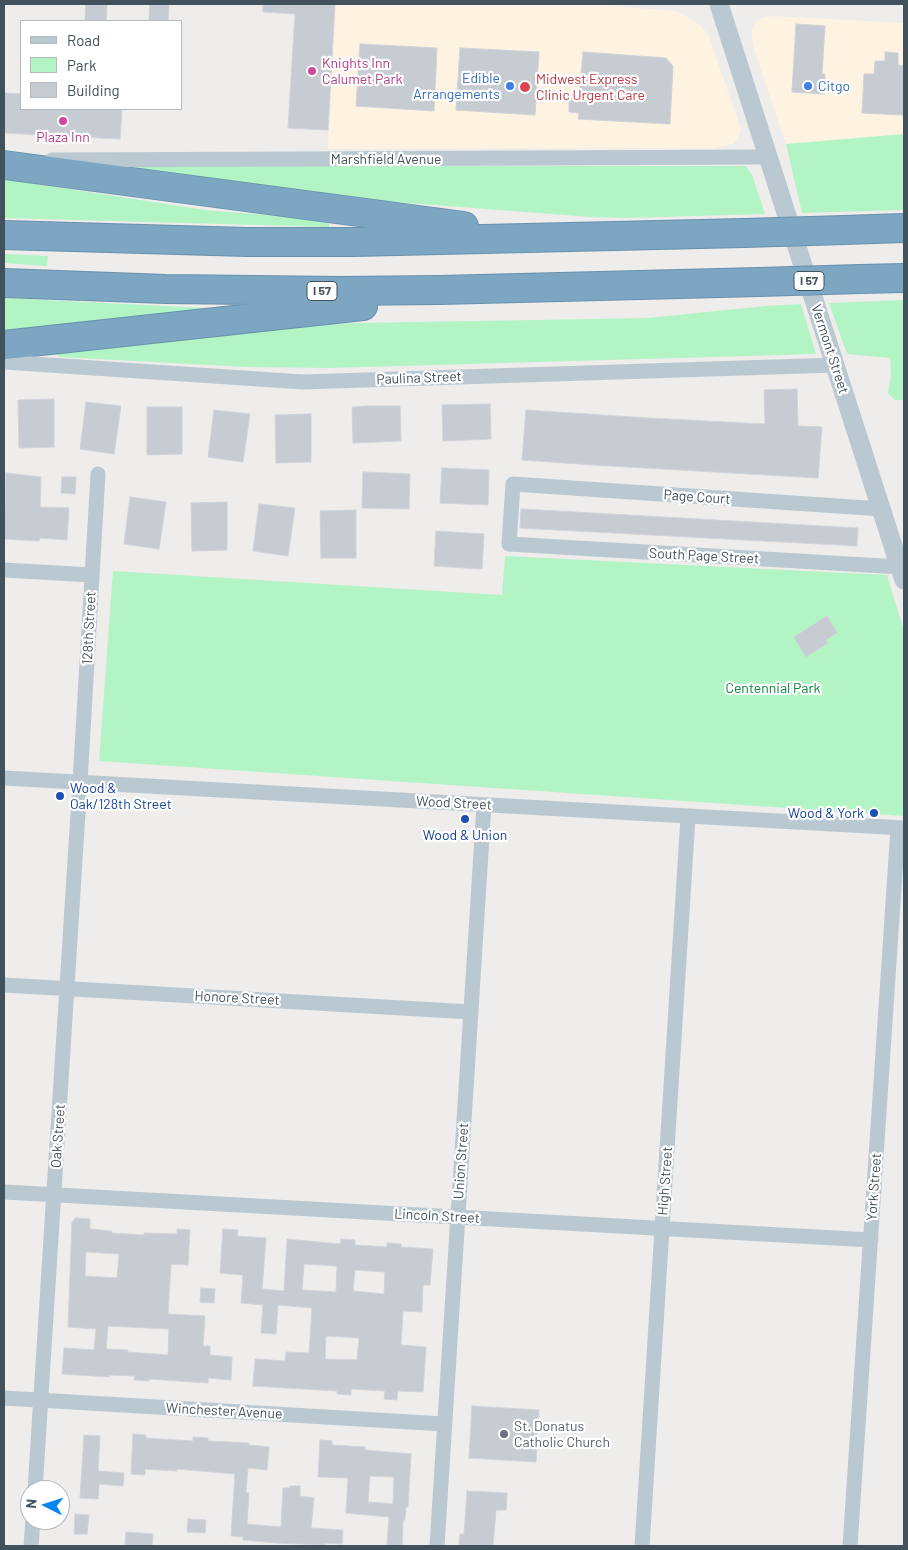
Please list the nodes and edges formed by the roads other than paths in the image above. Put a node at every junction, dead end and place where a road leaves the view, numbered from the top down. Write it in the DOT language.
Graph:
graph roads {
  1 [pos="719,4"];
  2 [pos="768,157"];
  3 [pos="4,160"];
  4 [pos="4,165"];
  5 [pos="904,228"];
  6 [pos="4,235"];
  7 [pos="555,238"];
  8 [pos="904,278"];
  9 [pos="4,283"];
  10 [pos="640,286"];
  11 [pos="4,345"];
  12 [pos="4,362"];
  13 [pos="836,365"];
  14 [pos="98,474"];
  15 [pos="882,509"];
  16 [pos="509,544"];
  17 [pos="4,570"];
  18 [pos="902,574"];
  19 [pos="92,575"];
  20 [pos="4,778"];
  21 [pos="80,782"];
  22 [pos="484,805"];
  23 [pos="688,817"];
  24 [pos="901,828"];
  25 [pos="4,984"];
  26 [pos="67,988"];
  27 [pos="471,1012"];
  28 [pos="4,1192"];
  29 [pos="54,1195"];
  30 [pos="458,1217"];
  31 [pos="662,1229"];
  32 [pos="871,1240"];
  33 [pos="4,1398"];
  34 [pos="40,1400"];
  35 [pos="444,1424"];
  36 [pos="36,1480"];
  37 [pos="32,1530"];
  38 [pos="31,1546"];
  39 [pos="437,1546"];
  40 [pos="642,1546"];
  41 [pos="850,1546"];
  1 -- 2 [label="street, Vermont Street"];
  2 -- 3 [label="street, Marshfield Avenue"];
  2 -- 13 [label="street, Vermont Street"];
  4 -- 7 [label="highway"];
  5 -- 7 [label="highway, bridge"];
  6 -- 7 [label="highway"];
  8 -- 10 [label="highway, I 57, bridge"];
  9 -- 10 [label="highway, I 57"];
  10 -- 11 [label="highway"];
  12 -- 13 [label="street, Paulina Street"];
  13 -- 15 [label="street, Vermont Street"];
  14 -- 19 [label="street, 128th Street"];
  15 -- 16 [label="street, Page Court"];
  15 -- 18 [label="street, Vermont Street"];
  16 -- 18 [label="street, South Page Street"];
  17 -- 19 [label="street"];
  19 -- 21 [label="street, 128th Street"];
  20 -- 21 [label="street, Wood Street"];
  21 -- 22 [label="street, Wood Street"];
  21 -- 26 [label="street, Oak Street"];
  22 -- 23 [label="street, Wood Street"];
  22 -- 27 [label="street, Union Street"];
  23 -- 24 [label="street, Wood Street"];
  23 -- 31 [label="street, High Street"];
  24 -- 32 [label="street, York Street"];
  25 -- 26 [label="street, Honore Street"];
  26 -- 27 [label="street, Honore Street"];
  26 -- 29 [label="street, Oak Street"];
  27 -- 30 [label="street, Union Street"];
  28 -- 29 [label="street, Lincoln Street"];
  29 -- 30 [label="street, Lincoln Street"];
  29 -- 34 [label="street, Oak Street"];
  30 -- 31 [label="street, Lincoln Street"];
  30 -- 35 [label="street, Union Street"];
  31 -- 32 [label="street, Lincoln Street"];
  31 -- 40 [label="street, High Street"];
  32 -- 41 [label="street, York Street"];
  33 -- 34 [label="street, Winchester Avenue"];
  34 -- 35 [label="street, Winchester Avenue"];
  34 -- 36 [label="street, Oak Street"];
  35 -- 39 [label="street, Union Street"];
  37 -- 38 [label="street"];
}
